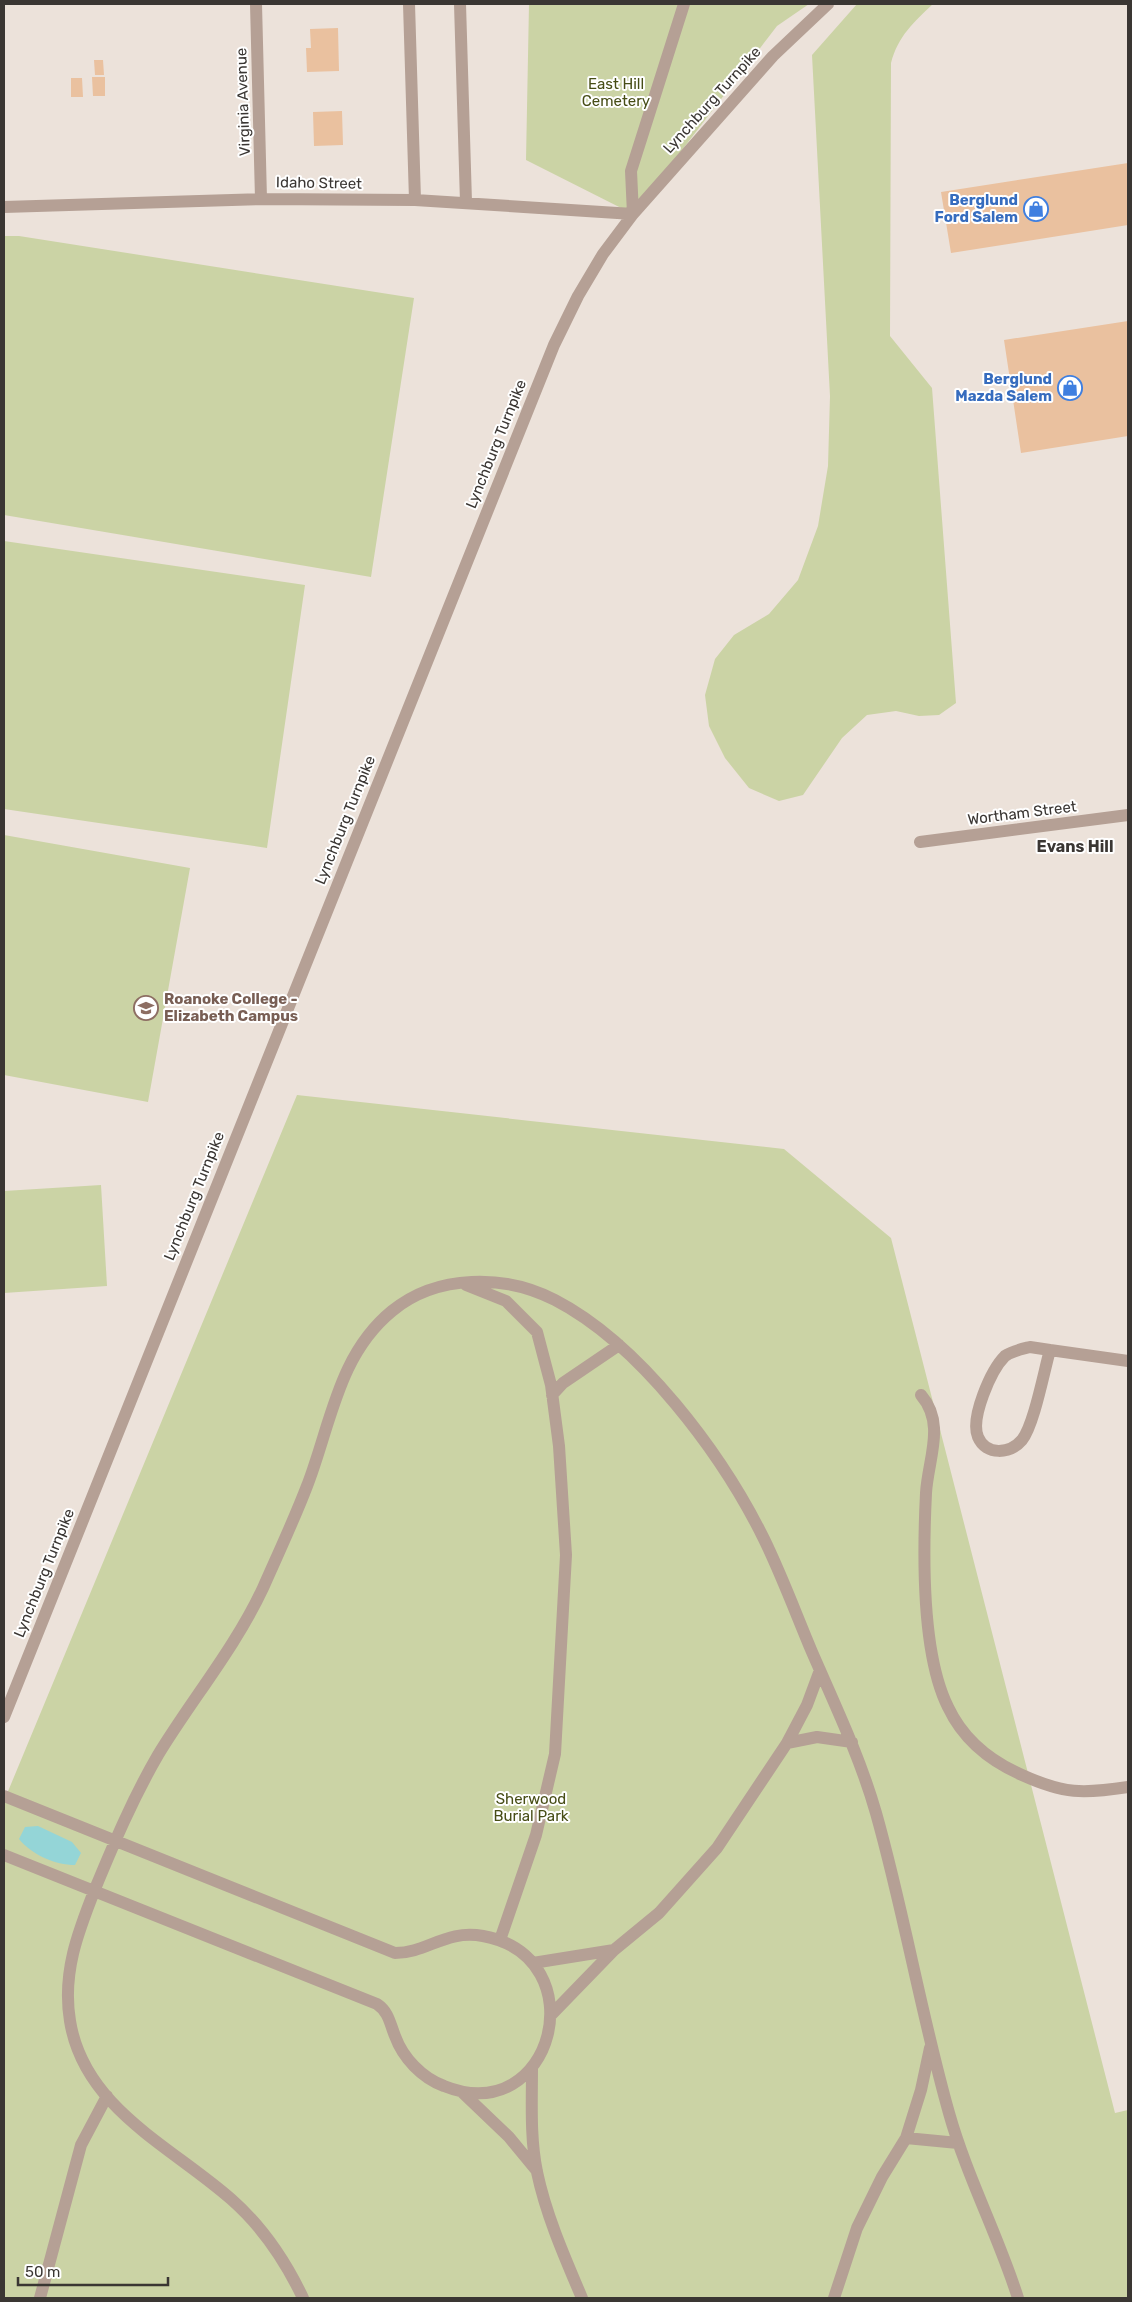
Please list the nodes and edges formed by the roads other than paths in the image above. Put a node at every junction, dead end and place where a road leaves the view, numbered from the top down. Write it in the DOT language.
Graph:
graph roads {
  1 [pos="256,4"];
  2 [pos="409,4"];
  3 [pos="460,4"];
  4 [pos="684,4"];
  5 [pos="828,4"];
  6 [pos="261,199"];
  7 [pos="415,200"];
  8 [pos="466,202"];
  9 [pos="4,207"];
  10 [pos="633,214"];
  11 [pos="1128,815"];
  12 [pos="920,842"];
  13 [pos="461,1283"];
  14 [pos="619,1345"];
  15 [pos="1050,1350"];
  16 [pos="1128,1361"];
  17 [pos="922,1395"];
  18 [pos="552,1396"];
  19 [pos="820,1670"];
  20 [pos="4,1717"];
  21 [pos="852,1742"];
  22 [pos="787,1743"];
  23 [pos="1128,1787"];
  24 [pos="4,1796"];
  25 [pos="115,1842"];
  26 [pos="4,1855"];
  27 [pos="95,1891"];
  28 [pos="500,1940"];
  29 [pos="614,1950"];
  30 [pos="533,1963"];
  31 [pos="551,2015"];
  32 [pos="931,2045"];
  33 [pos="532,2068"];
  34 [pos="464,2094"];
  35 [pos="107,2096"];
  36 [pos="906,2138"];
  37 [pos="958,2142"];
  38 [pos="536,2172"];
  39 [pos="40,2298"];
  40 [pos="303,2298"];
  41 [pos="582,2298"];
  42 [pos="834,2298"];
  43 [pos="1018,2298"];
  1 -- 6 [label="street, Virginia Avenue"];
  2 -- 7 [label="street"];
  3 -- 8 [label="street"];
  4 -- 10 [label="street"];
  5 -- 10 [label="street, Lynchburg Turnpike"];
  6 -- 7 [label="street, Idaho Street"];
  6 -- 9 [label="street, Idaho Street"];
  7 -- 8 [label="street, Idaho Street"];
  8 -- 10 [label="street, Idaho Street"];
  10 -- 20 [label="street, Lynchburg Turnpike"];
  11 -- 12 [label="street, Wortham Street"];
  13 -- 14 [label="street"];
  13 -- 18 [label="street"];
  13 -- 25 [label="street"];
  14 -- 18 [label="street"];
  14 -- 19 [label="street"];
  15 -- 15 [label="street"];
  15 -- 16 [label="street"];
  17 -- 23 [label="street"];
  18 -- 28 [label="street"];
  19 -- 21 [label="street"];
  19 -- 22 [label="street"];
  21 -- 22 [label="street"];
  21 -- 32 [label="street"];
  22 -- 29 [label="street"];
  24 -- 25 [label="street"];
  25 -- 27 [label="street"];
  25 -- 28 [label="street"];
  26 -- 27 [label="street"];
  27 -- 34 [label="street"];
  27 -- 35 [label="street"];
  28 -- 30 [label="street"];
  29 -- 30 [label="street"];
  29 -- 31 [label="street"];
  30 -- 31 [label="street"];
  31 -- 33 [label="street"];
  32 -- 36 [label="street"];
  32 -- 37 [label="street"];
  33 -- 34 [label="street"];
  33 -- 38 [label="street"];
  34 -- 38 [label="street"];
  35 -- 39 [label="street"];
  35 -- 40 [label="street"];
  36 -- 37 [label="street"];
  36 -- 42 [label="street"];
  37 -- 43 [label="street"];
  38 -- 41 [label="street"];
}
